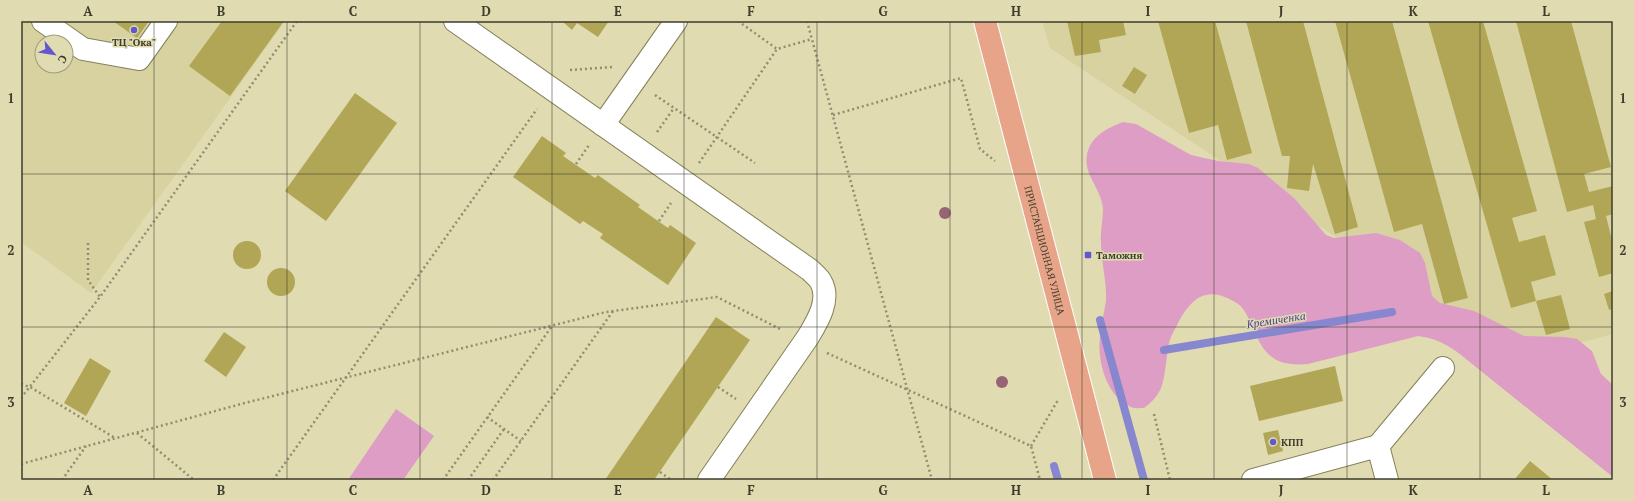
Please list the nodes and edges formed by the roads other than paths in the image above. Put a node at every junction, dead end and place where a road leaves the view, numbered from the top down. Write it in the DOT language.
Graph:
graph roads {
  1 [pos="43,21"];
  2 [pos="166,21"];
  3 [pos="455,21"];
  4 [pos="676,21"];
  5 [pos="985,21"];
  6 [pos="598,132"];
  7 [pos="1443,368"];
  8 [pos="1378,446"];
  9 [pos="709,480"];
  10 [pos="1105,480"];
  11 [pos="1253,480"];
  12 [pos="1387,480"];
  1 -- 2 [label="lane"];
  3 -- 6 [label="lane"];
  4 -- 6 [label="lane"];
  5 -- 10 [label="main road, ПРИСТАНЦИОННАЯ УЛИЦА"];
  6 -- 9 [label="lane"];
  7 -- 8 [label="lane"];
  8 -- 11 [label="lane"];
  8 -- 12 [label="lane"];
}
